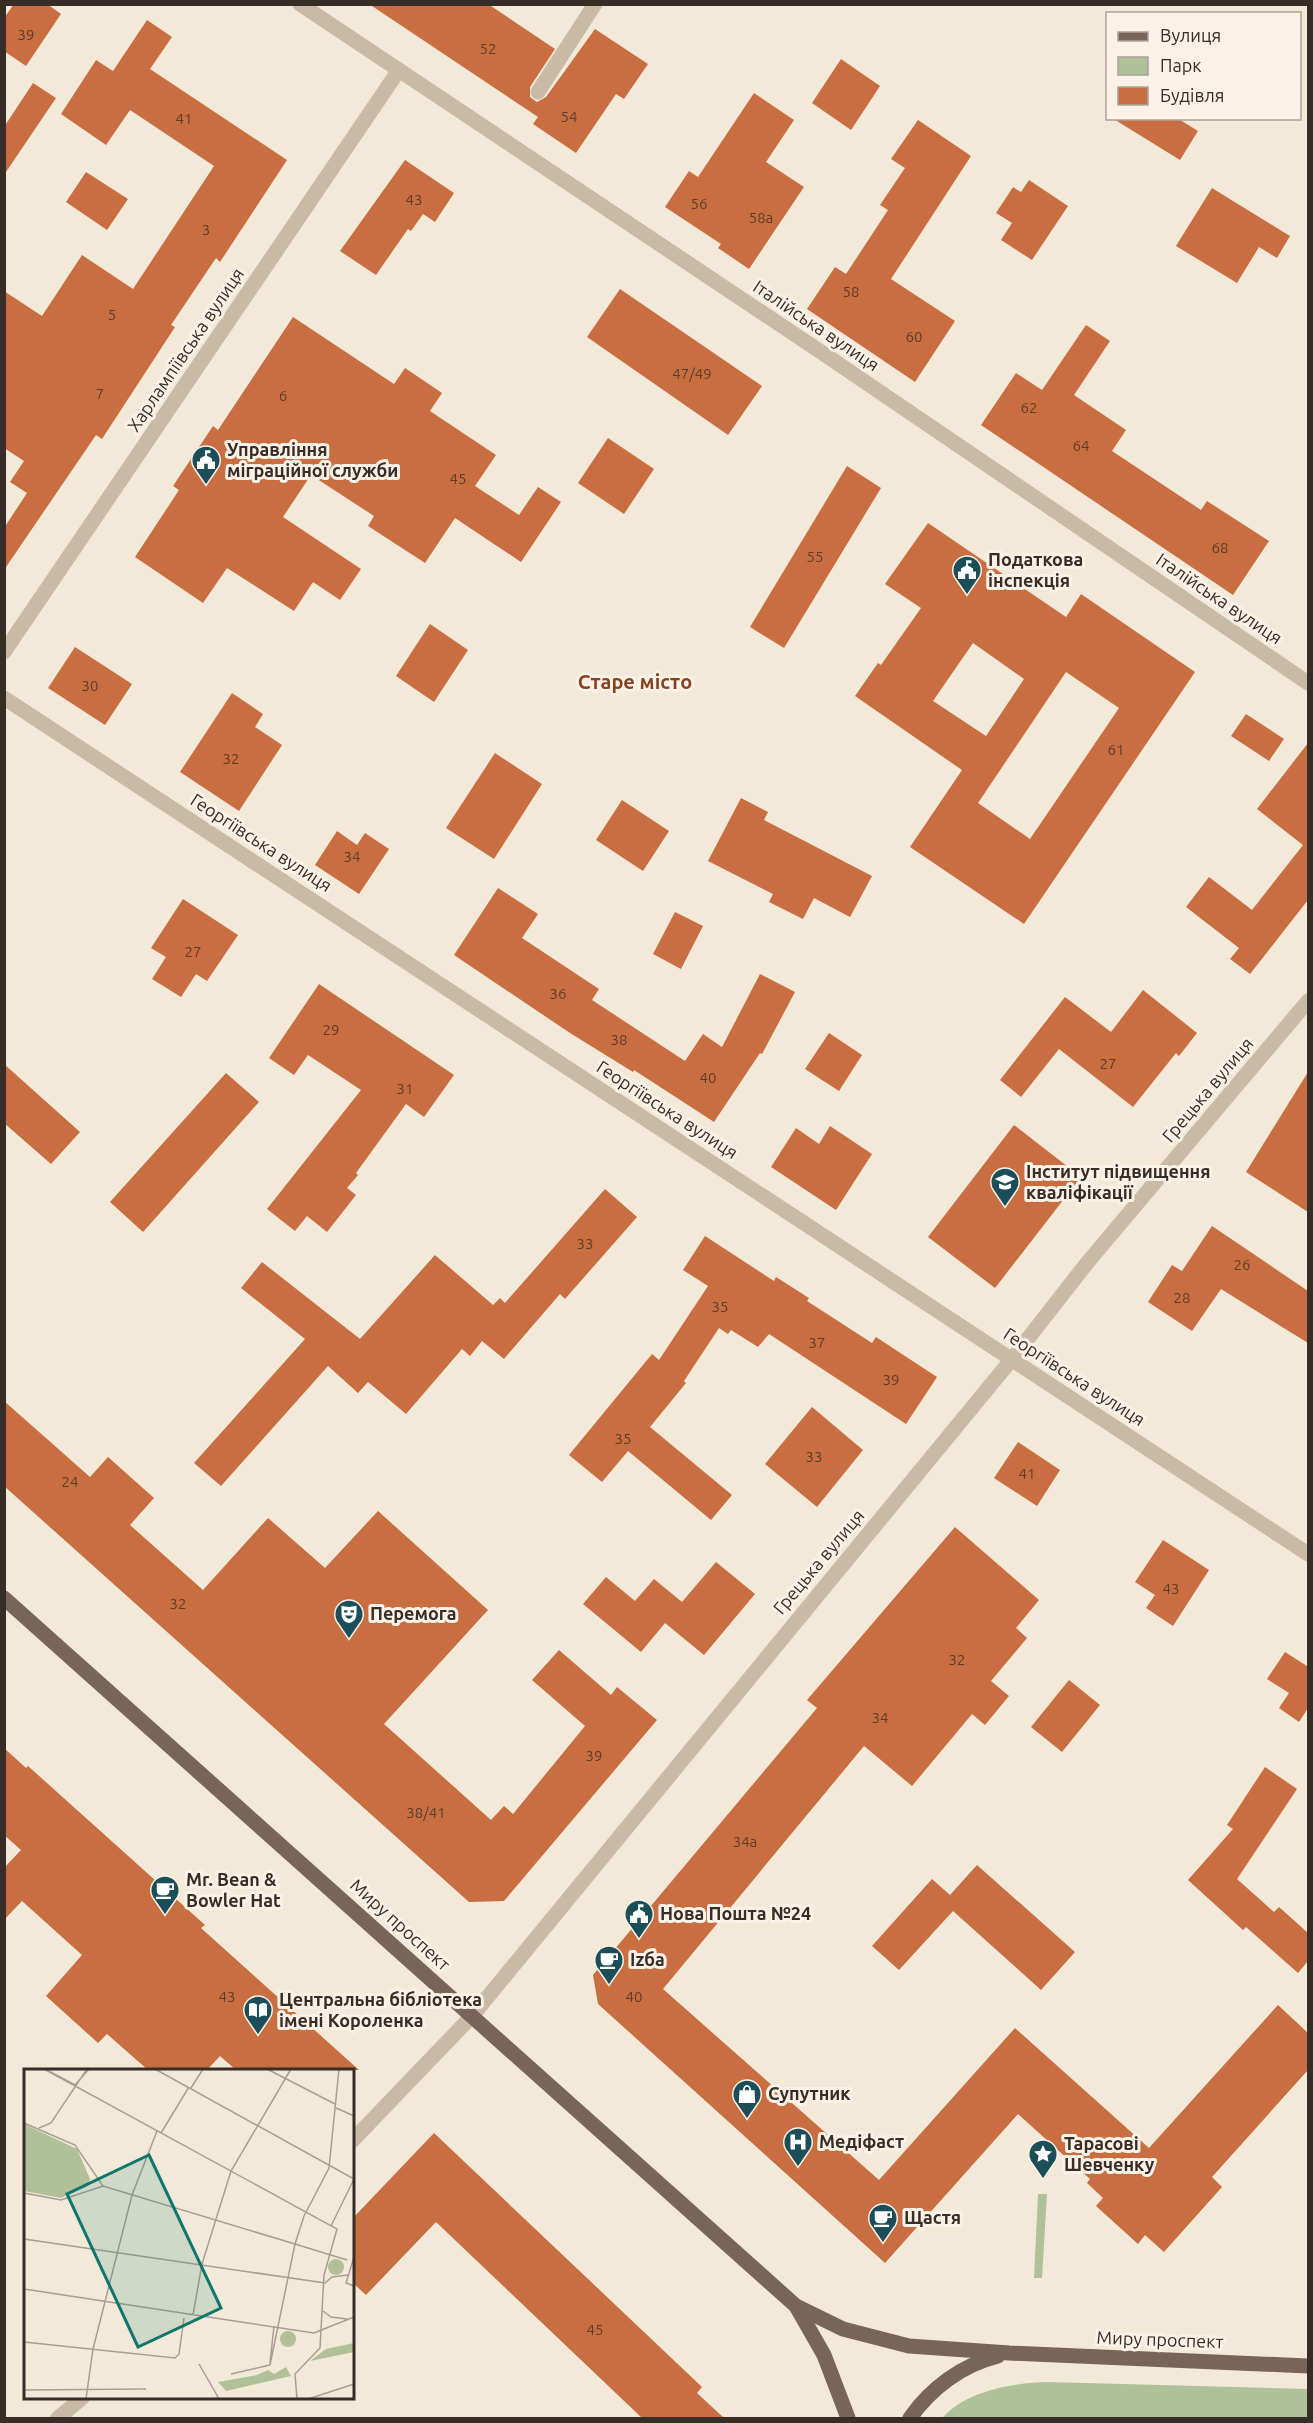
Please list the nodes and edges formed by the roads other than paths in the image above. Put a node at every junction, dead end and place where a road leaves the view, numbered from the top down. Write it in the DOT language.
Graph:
graph roads {
  1 [pos="300,4"];
  2 [pos="595,4"];
  3 [pos="399,70"];
  4 [pos="537,92"];
  5 [pos="4,652"];
  6 [pos="1308,683"];
  7 [pos="4,698"];
  8 [pos="1308,1001"];
  9 [pos="1012,1359"];
  10 [pos="1308,1554"];
  11 [pos="4,1598"];
  12 [pos="472,2016"];
  13 [pos="354,2139"];
  14 [pos="796,2306"];
  15 [pos="1009,2353"];
  16 [pos="1308,2366"];
  17 [pos="80,2399"];
  18 [pos="58,2418"];
  19 [pos="848,2418"];
  20 [pos="910,2418"];
  1 -- 3 [label="street, Італійська вулиця"];
  2 -- 4 [label="street"];
  3 -- 5 [label="street, Харлампіївська вулиця"];
  3 -- 6 [label="street, Італійська вулиця"];
  7 -- 9 [label="street, Георгіївська вулиця"];
  8 -- 9 [label="street, Грецька вулиця"];
  9 -- 10 [label="street, Георгіївська вулиця"];
  9 -- 12 [label="street, Грецька вулиця"];
  11 -- 12 [label="main road, Миру проспект"];
  12 -- 13 [label="street, Грецька вулиця"];
  12 -- 14 [label="main road, Миру проспект"];
  14 -- 15 [label="main road, Миру проспект"];
  14 -- 19 [label="main road, Миру проспект"];
  15 -- 16 [label="main road, Миру проспект"];
  15 -- 20 [label="main road, Миру проспект"];
  17 -- 18 [label="street"];
}
